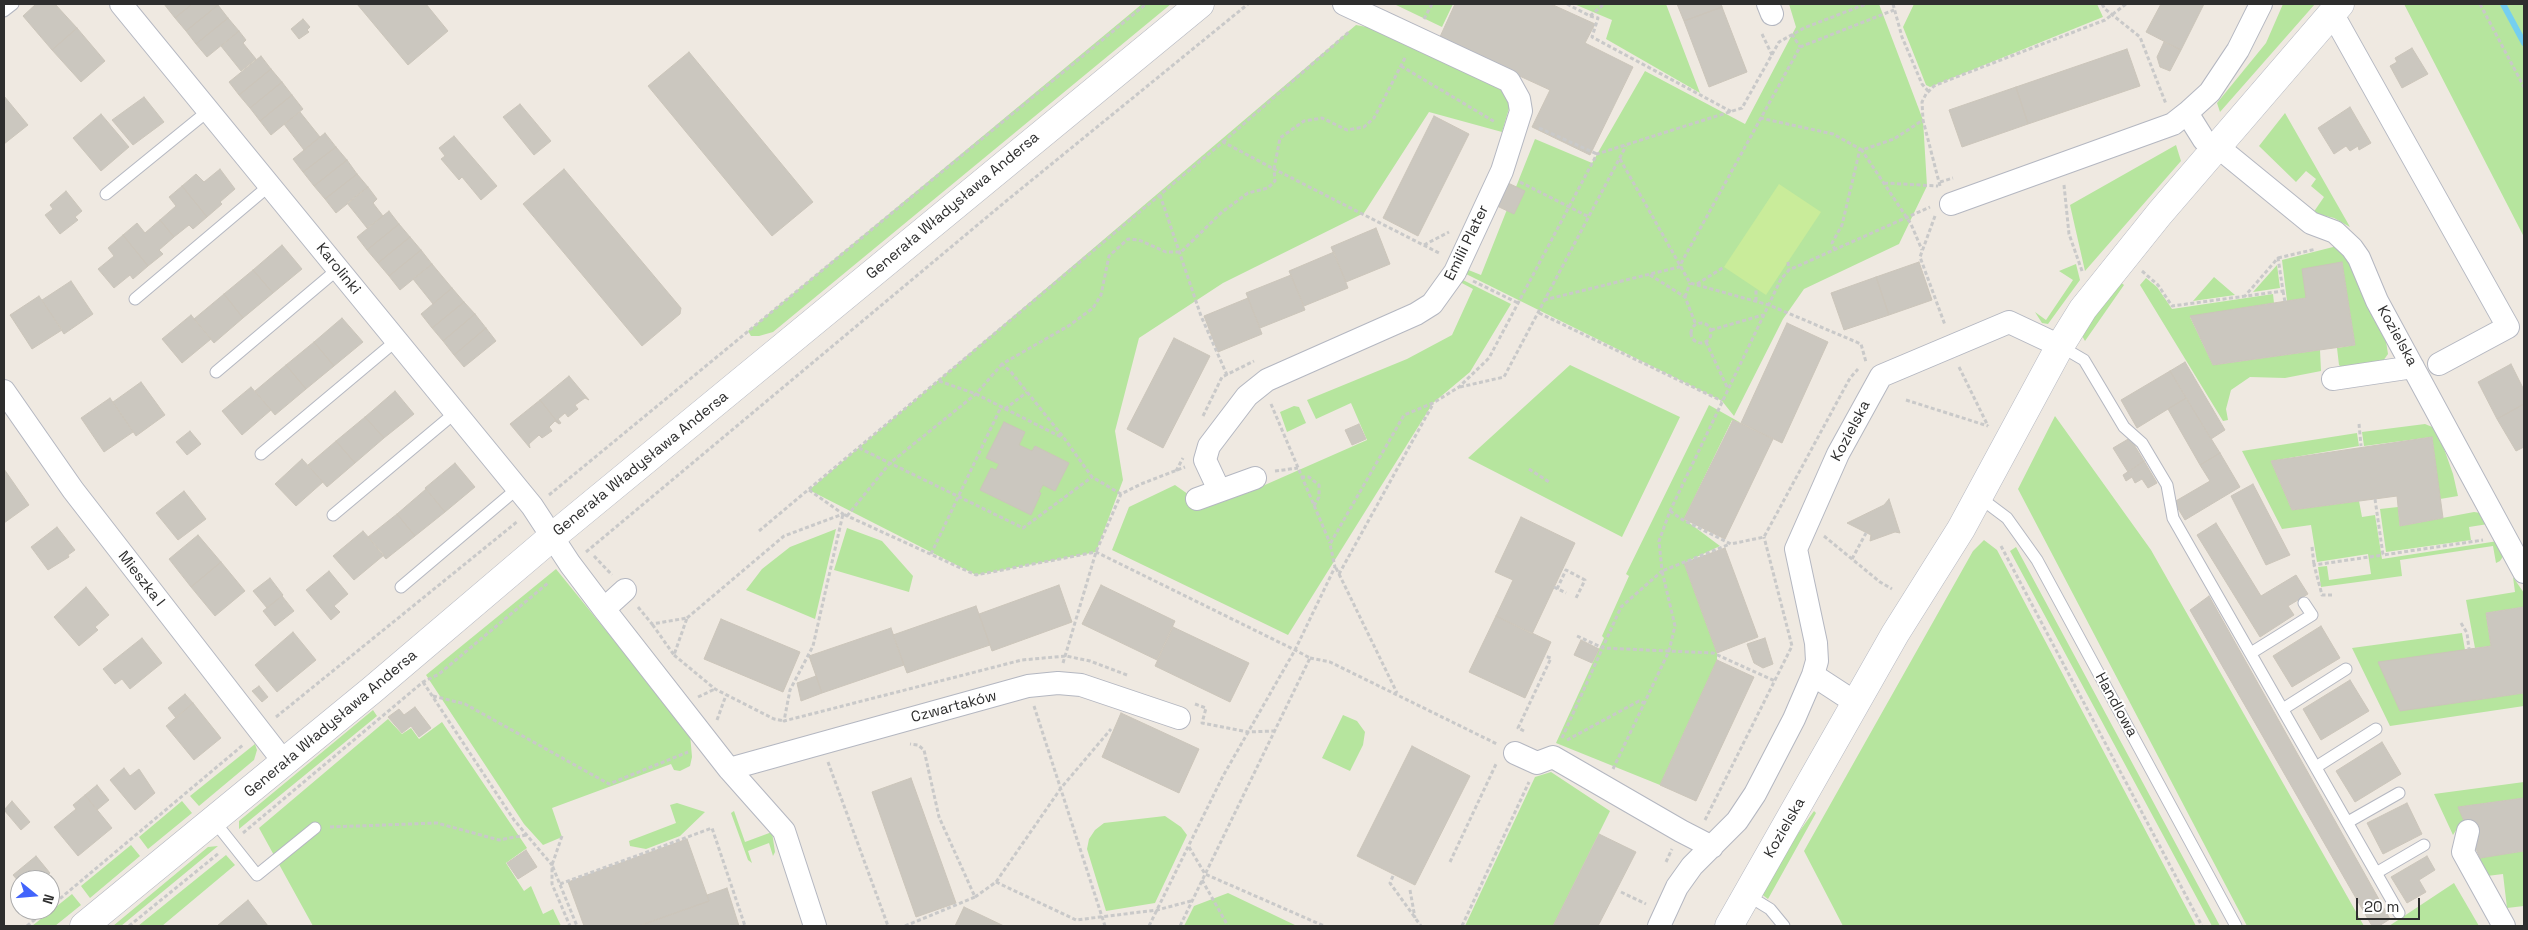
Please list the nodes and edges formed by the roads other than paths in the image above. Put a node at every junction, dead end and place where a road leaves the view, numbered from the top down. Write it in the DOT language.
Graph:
graph roads {
  1 [pos="13,4"];
  2 [pos="121,4"];
  3 [pos="1200,4"];
  4 [pos="1344,4"];
  5 [pos="2262,4"];
  6 [pos="2336,8"];
  7 [pos="4,11"];
  8 [pos="208,111"];
  9 [pos="2187,114"];
  10 [pos="2218,148"];
  11 [pos="270,185"];
  12 [pos="106,194"];
  13 [pos="1943,198"];
  14 [pos="338,269"];
  15 [pos="135,299"];
  16 [pos="397,340"];
  17 [pos="2060,346"];
  18 [pos="2439,364"];
  19 [pos="2413,367"];
  20 [pos="216,372"];
  21 [pos="2333,379"];
  22 [pos="4,391"];
  23 [pos="456,412"];
  24 [pos="262,454"];
  25 [pos="1265,474"];
  26 [pos="1219,490"];
  27 [pos="513,492"];
  28 [pos="1979,497"];
  29 [pos="1197,499"];
  30 [pos="333,515"];
  31 [pos="552,537"];
  32 [pos="2524,572"];
  33 [pos="401,586"];
  34 [pos="631,598"];
  35 [pos="2304,603"];
  36 [pos="604,609"];
  37 [pos="2251,654"];
  38 [pos="2346,669"];
  39 [pos="1813,675"];
  40 [pos="1856,704"];
  41 [pos="2283,709"];
  42 [pos="1179,718"];
  43 [pos="2376,729"];
  44 [pos="1509,750"];
  45 [pos="284,762"];
  46 [pos="2316,767"];
  47 [pos="730,769"];
  48 [pos="2399,792"];
  49 [pos="214,821"];
  50 [pos="2348,822"];
  51 [pos="315,828"];
  52 [pos="2468,831"];
  53 [pos="1707,838"];
  54 [pos="2424,846"];
  55 [pos="2376,873"];
  56 [pos="1747,895"];
  57 [pos="2399,913"];
  58 [pos="84,926"];
  59 [pos="815,926"];
  60 [pos="1659,926"];
  61 [pos="1729,926"];
  62 [pos="1784,926"];
  63 [pos="2236,926"];
  64 [pos="2504,926"];
  1 -- 7 [label="lane"];
  2 -- 8 [label="street, Karolinki"];
  3 -- 31 [label="street, Generała Władysława Andersa"];
  4 -- 26 [label="street, Emilii Plater"];
  5 -- 9 [label="street"];
  6 -- 10 [label="street, Kozielska"];
  6 -- 18 [label="street, Kozielska"];
  8 -- 11 [label="street, Karolinki"];
  8 -- 12 [label="lane"];
  9 -- 10 [label="street, Kozielska"];
  9 -- 13 [label="street"];
  10 -- 17 [label="street, Kozielska"];
  10 -- 19 [label="street, Kozielska"];
  11 -- 14 [label="street, Karolinki"];
  11 -- 15 [label="lane"];
  14 -- 16 [label="street, Karolinki"];
  14 -- 20 [label="lane"];
  16 -- 23 [label="street, Karolinki"];
  16 -- 24 [label="lane"];
  17 -- 28 [label="street, Kozielska"];
  17 -- 37 [label="lane"];
  17 -- 39 [label="street, Kozielska"];
  19 -- 21 [label="street"];
  19 -- 32 [label="street, Kozielska"];
  22 -- 45 [label="street, Mieszka I"];
  23 -- 27 [label="street, Karolinki"];
  23 -- 30 [label="lane"];
  25 -- 26 [label="street"];
  26 -- 29 [label="street"];
  27 -- 31 [label="street, Karolinki"];
  27 -- 33 [label="lane"];
  28 -- 40 [label="street, Kozielska"];
  28 -- 63 [label="lane, Handlowa"];
  31 -- 36 [label="street"];
  31 -- 45 [label="street, Generała Władysława Andersa"];
  34 -- 36 [label="street"];
  35 -- 37 [label="lane"];
  36 -- 47 [label="street"];
  37 -- 41 [label="lane"];
  38 -- 41 [label="lane"];
  39 -- 40 [label="street"];
  39 -- 53 [label="street, Kozielska"];
  40 -- 56 [label="street, Kozielska"];
  41 -- 46 [label="lane"];
  42 -- 47 [label="street, Czwartaków"];
  43 -- 46 [label="lane"];
  44 -- 53 [label="street"];
  45 -- 49 [label="street, Generała Władysława Andersa"];
  46 -- 50 [label="lane"];
  47 -- 59 [label="street"];
  48 -- 50 [label="lane"];
  49 -- 51 [label="lane"];
  49 -- 58 [label="street, Generała Władysława Andersa"];
  50 -- 55 [label="lane"];
  52 -- 64 [label="street"];
  53 -- 60 [label="street, Kozielska"];
  54 -- 55 [label="lane"];
  55 -- 57 [label="lane"];
  56 -- 61 [label="street, Kozielska"];
  56 -- 62 [label="lane"];
}
